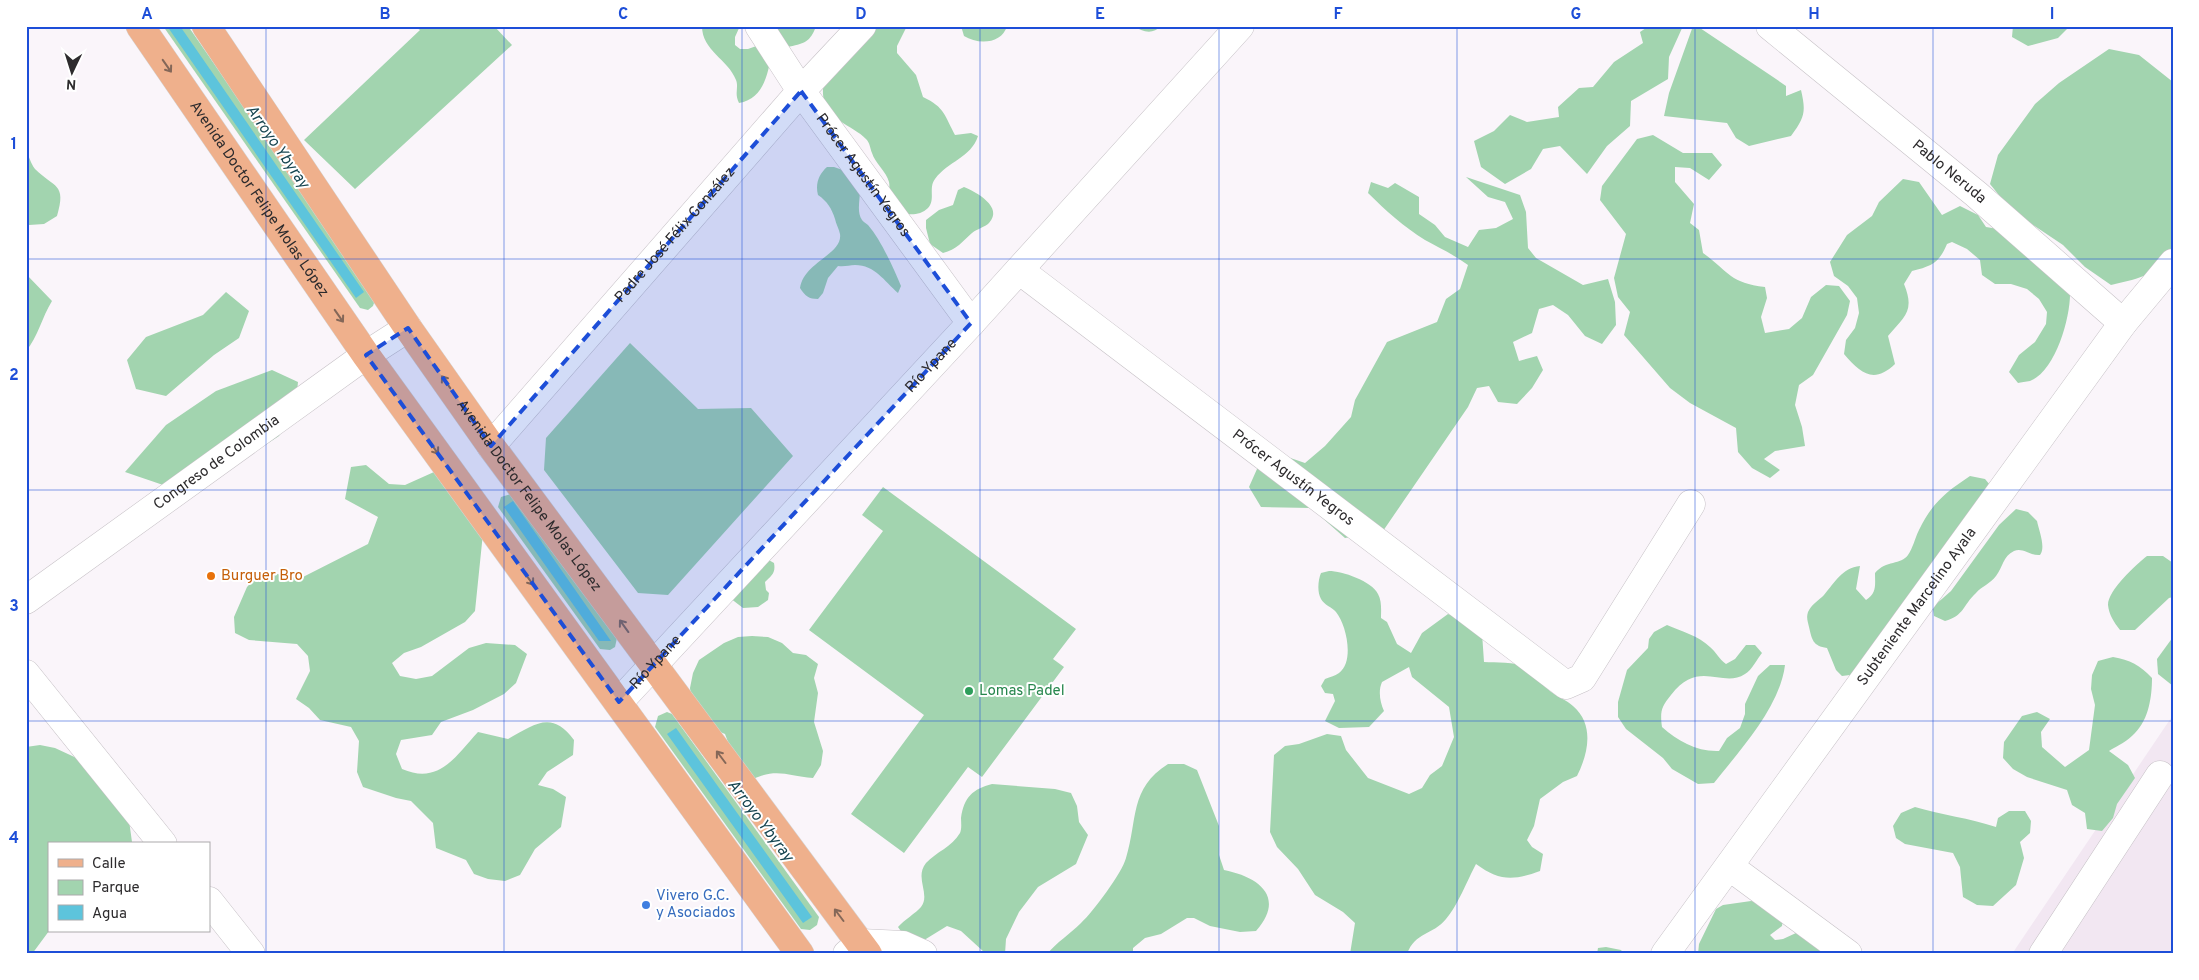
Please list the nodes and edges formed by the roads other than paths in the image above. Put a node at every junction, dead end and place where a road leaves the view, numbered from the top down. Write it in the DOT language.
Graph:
graph roads {
  1 [pos="140,26"];
  2 [pos="206,26"];
  3 [pos="760,26"];
  4 [pos="862,26"];
  5 [pos="1240,26"];
  6 [pos="1770,26"];
  7 [pos="801,91"];
  8 [pos="2173,263"];
  9 [pos="1019,270"];
  10 [pos="971,323"];
  11 [pos="2123,323"];
  12 [pos="408,328"];
  13 [pos="366,355"];
  14 [pos="491,446"];
  15 [pos="1691,504"];
  16 [pos="26,600"];
  17 [pos="653,667"];
  18 [pos="26,674"];
  19 [pos="620,702"];
  20 [pos="2160,775"];
  21 [pos="161,842"];
  22 [pos="1730,867"];
  23 [pos="210,902"];
  24 [pos="859,950"];
  25 [pos="251,954"];
  26 [pos="800,954"];
  27 [pos="923,954"];
  28 [pos="1665,954"];
  29 [pos="1848,954"];
  30 [pos="2043,954"];
  1 -- 13 [label="main road, Avenida Doctor Felipe Molas López, one-way"];
  2 -- 12 [label="main road, Avenida Doctor Felipe Molas López"];
  3 -- 7 [label="street, Prócer Agustín Yegros"];
  4 -- 7 [label="street, Padre José Félix González"];
  5 -- 9 [label="street, Río Ypane"];
  6 -- 11 [label="street, Pablo Neruda"];
  7 -- 10 [label="street, Prócer Agustín Yegros"];
  7 -- 14 [label="street, Padre José Félix González"];
  8 -- 11 [label="street, Subteniente Marcelino Ayala"];
  9 -- 10 [label="street, Río Ypane"];
  9 -- 15 [label="street, Prócer Agustín Yegros"];
  10 -- 17 [label="street, Río Ypane"];
  11 -- 22 [label="street, Subteniente Marcelino Ayala"];
  12 -- 13 [label="street, Congreso de Colombia"];
  14 -- 12 [label="main road, Avenida Doctor Felipe Molas López, one-way"];
  13 -- 16 [label="street, Congreso de Colombia"];
  13 -- 19 [label="main road, Avenida Doctor Felipe Molas López, one-way"];
  17 -- 14 [label="main road, Avenida Doctor Felipe Molas López, one-way"];
  17 -- 19 [label="street, Río Ypane"];
  24 -- 17 [label="main road, Avenida Doctor Felipe Molas López, one-way"];
  18 -- 21 [label="street"];
  19 -- 26 [label="main road, Avenida Doctor Felipe Molas López"];
  20 -- 30 [label="street"];
  22 -- 28 [label="street, Subteniente Marcelino Ayala"];
  22 -- 29 [label="street"];
  23 -- 25 [label="street"];
  24 -- 27 [label="street"];
}
